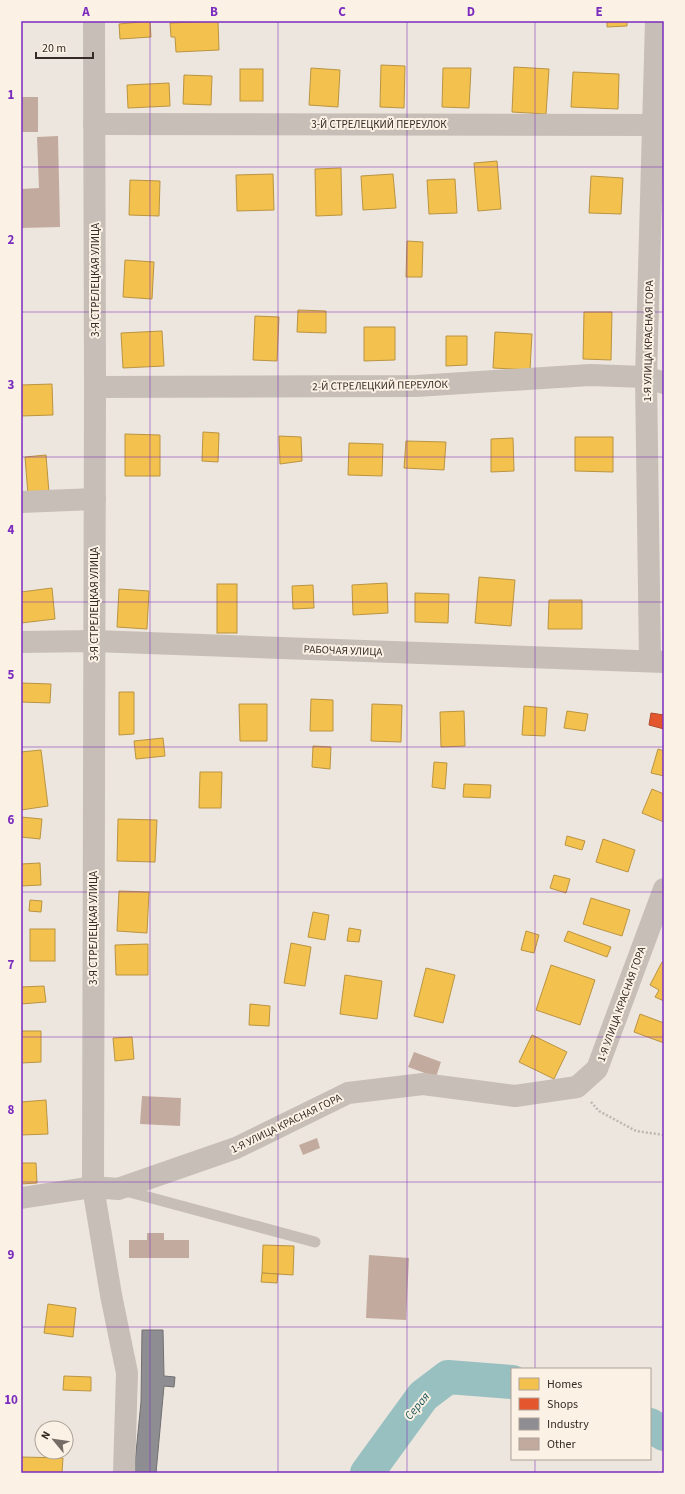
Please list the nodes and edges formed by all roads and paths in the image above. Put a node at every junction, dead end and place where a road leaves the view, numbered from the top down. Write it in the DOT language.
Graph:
graph roads {
  1 [pos="94,21"];
  2 [pos="656,21"];
  3 [pos="94,124"];
  4 [pos="659,125"];
  5 [pos="655,380"];
  6 [pos="95,387"];
  7 [pos="95,499"];
  8 [pos="21,502"];
  9 [pos="94,641"];
  10 [pos="21,642"];
  11 [pos="657,661"];
  12 [pos="664,889"];
  13 [pos="577,1087"];
  14 [pos="664,1135"];
  15 [pos="93,1187"];
  16 [pos="118,1189"];
  17 [pos="21,1198"];
  18 [pos="315,1242"];
  19 [pos="124,1473"];
  1 -- 3 [label="street, 3-Я СТРЕЛЕЦКАЯ УЛИЦА"];
  2 -- 4 [label="street, 1-Я УЛИЦА КРАСНАЯ ГОРА"];
  3 -- 4 [label="street, 3-Й СТРЕЛЕЦКИЙ ПЕРЕУЛОК"];
  3 -- 6 [label="street, 3-Я СТРЕЛЕЦКАЯ УЛИЦА"];
  4 -- 5 [label="street, 1-Я УЛИЦА КРАСНАЯ ГОРА"];
  5 -- 6 [label="street, 2-Й СТРЕЛЕЦКИЙ ПЕРЕУЛОК"];
  5 -- 11 [label="street, 1-Я УЛИЦА КРАСНАЯ ГОРА"];
  6 -- 7 [label="street, 3-Я СТРЕЛЕЦКАЯ УЛИЦА"];
  7 -- 8 [label="street"];
  7 -- 9 [label="street, 3-Я СТРЕЛЕЦКАЯ УЛИЦА"];
  9 -- 10 [label="street, РАБОЧАЯ УЛИЦА"];
  9 -- 11 [label="street, РАБОЧАЯ УЛИЦА"];
  9 -- 15 [label="street, 3-Я СТРЕЛЕЦКАЯ УЛИЦА"];
  12 -- 13 [label="street, 1-Я УЛИЦА КРАСНАЯ ГОРА"];
  13 -- 14 [label="path"];
  13 -- 16 [label="street, 1-Я УЛИЦА КРАСНАЯ ГОРА"];
  15 -- 16 [label="street, 1-Я УЛИЦА КРАСНАЯ ГОРА"];
  15 -- 17 [label="street, 1-Я УЛИЦА КРАСНАЯ ГОРА"];
  15 -- 19 [label="street, 3-Я СТРЕЛЕЦКАЯ УЛИЦА"];
  16 -- 18 [label="lane"];
}
